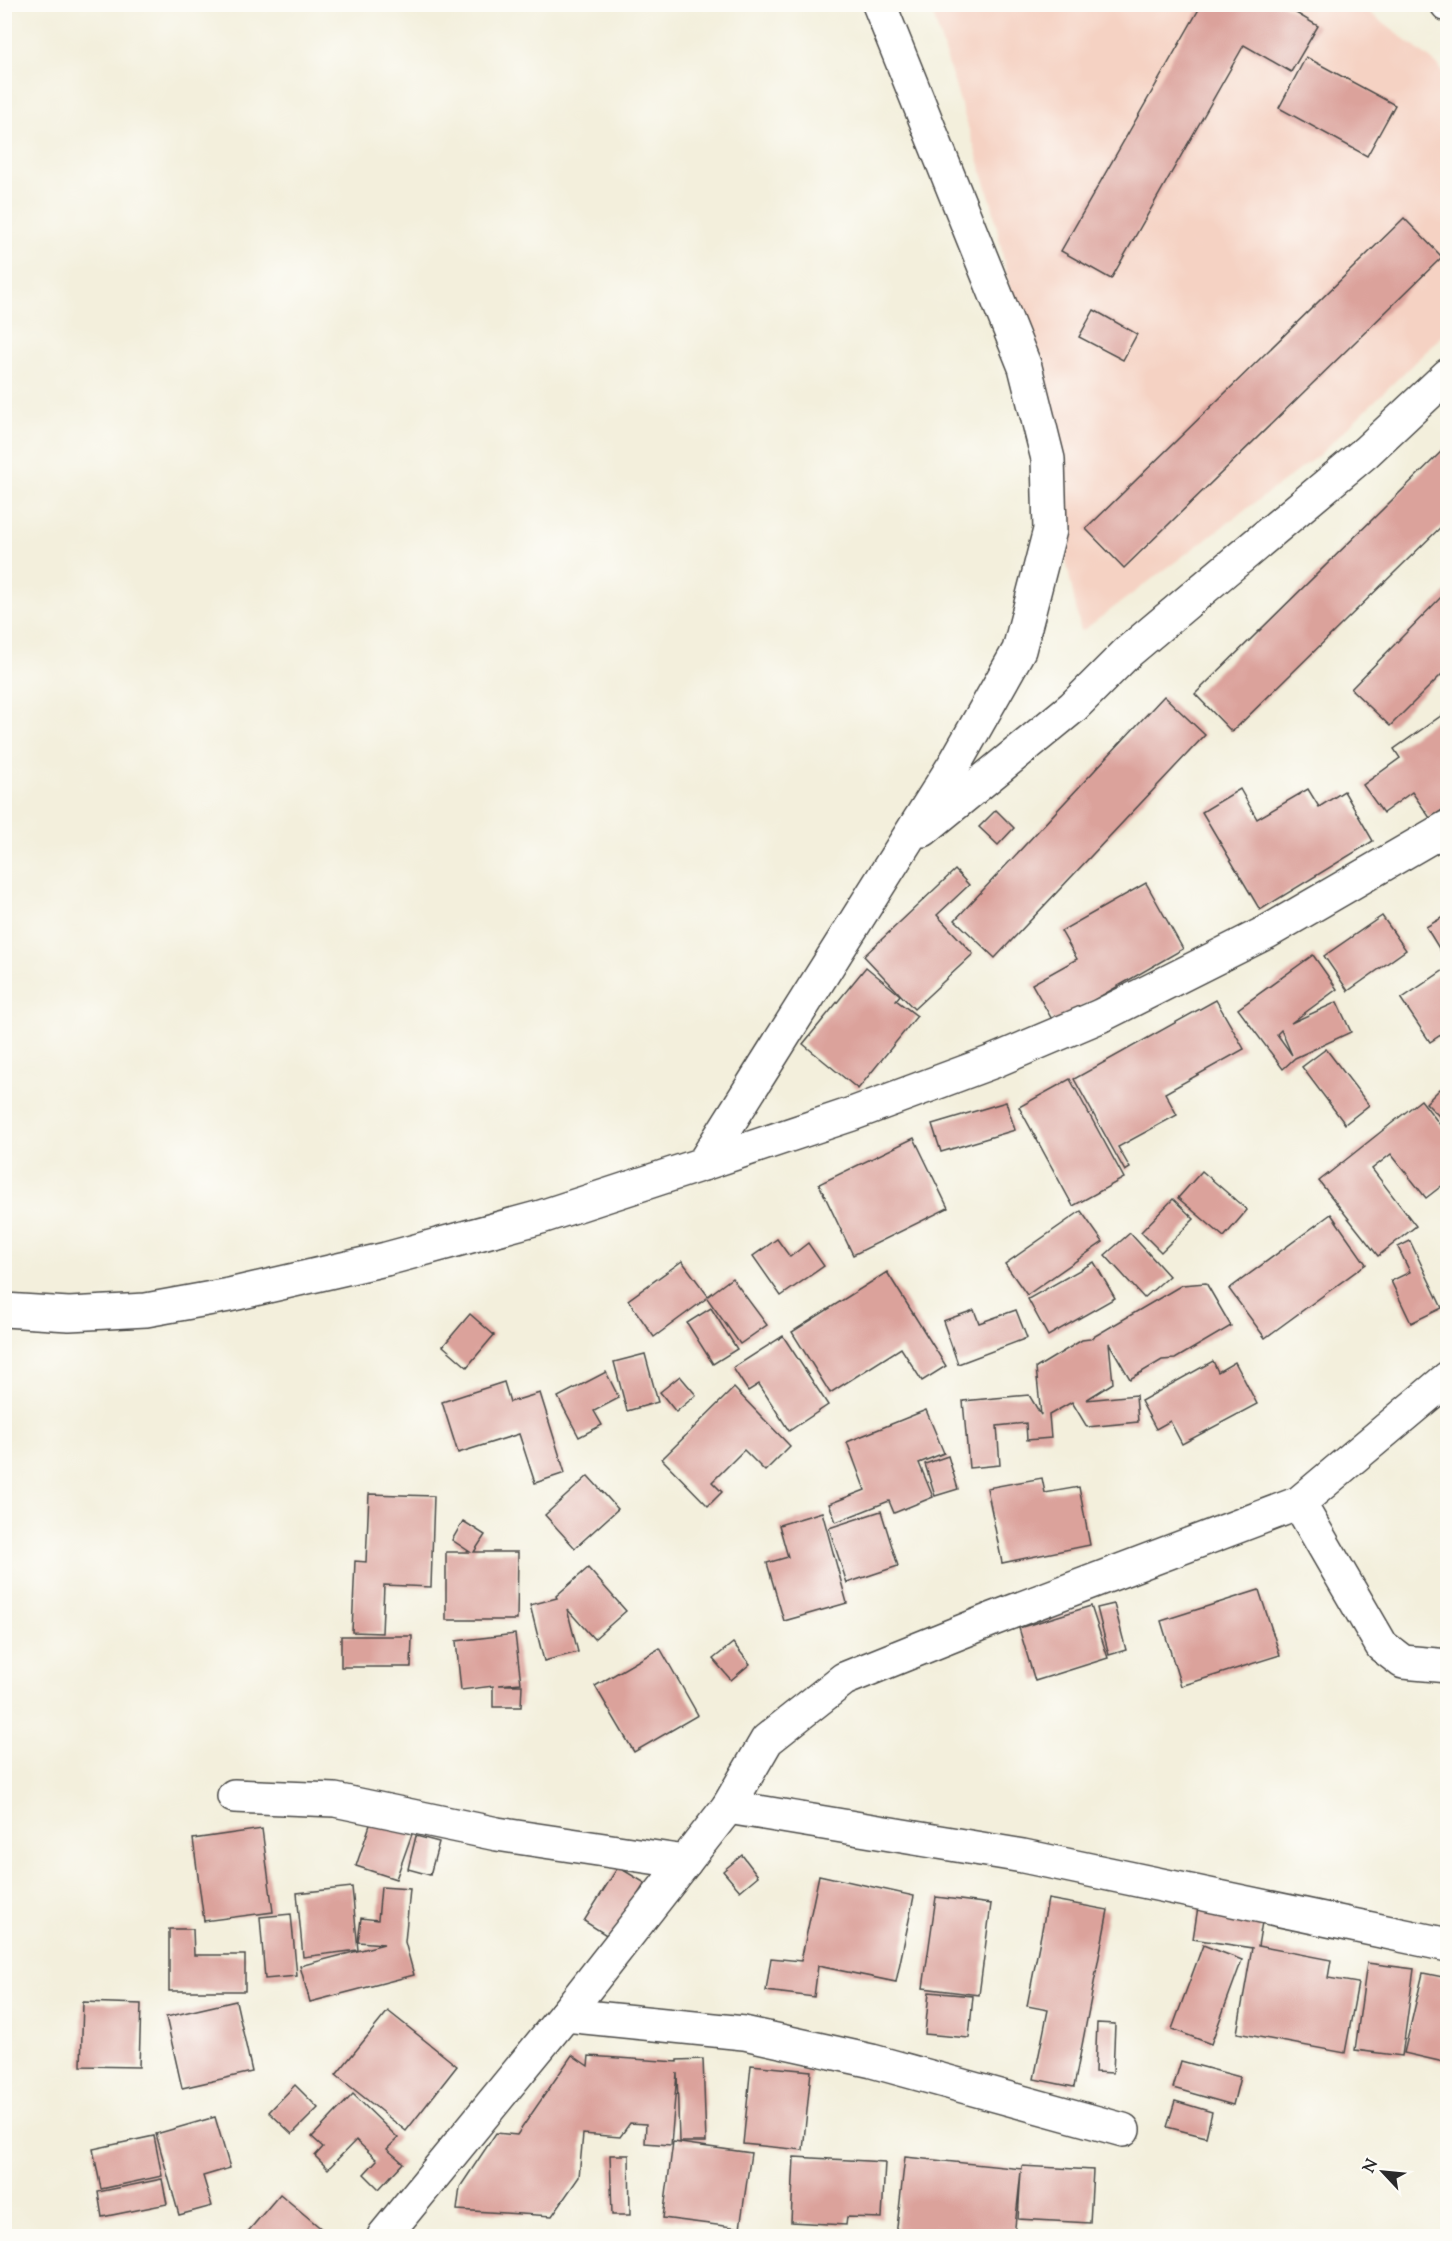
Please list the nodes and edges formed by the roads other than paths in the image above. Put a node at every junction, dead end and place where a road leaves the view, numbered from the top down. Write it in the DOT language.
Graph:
graph roads {
  1 [pos="879,4"];
  2 [pos="1448,375"];
  3 [pos="1448,827"];
  4 [pos="901,849"];
  5 [pos="703,1164"];
  6 [pos="4,1310"];
  7 [pos="1448,1378"];
  8 [pos="1299,1503"];
  9 [pos="1448,1666"];
  10 [pos="234,1796"];
  11 [pos="728,1807"];
  12 [pos="685,1862"];
  13 [pos="1448,1945"];
  14 [pos="566,2015"];
  15 [pos="1122,2130"];
  16 [pos="384,2236"];
  1 -- 4 [label="street"];
  2 -- 4 [label="street"];
  3 -- 5 [label="street"];
  4 -- 5 [label="street"];
  5 -- 6 [label="street"];
  7 -- 8 [label="street"];
  8 -- 9 [label="street"];
  8 -- 11 [label="street"];
  10 -- 12 [label="street"];
  11 -- 12 [label="street"];
  11 -- 13 [label="street"];
  12 -- 14 [label="street"];
  14 -- 15 [label="street"];
  14 -- 16 [label="street"];
}
